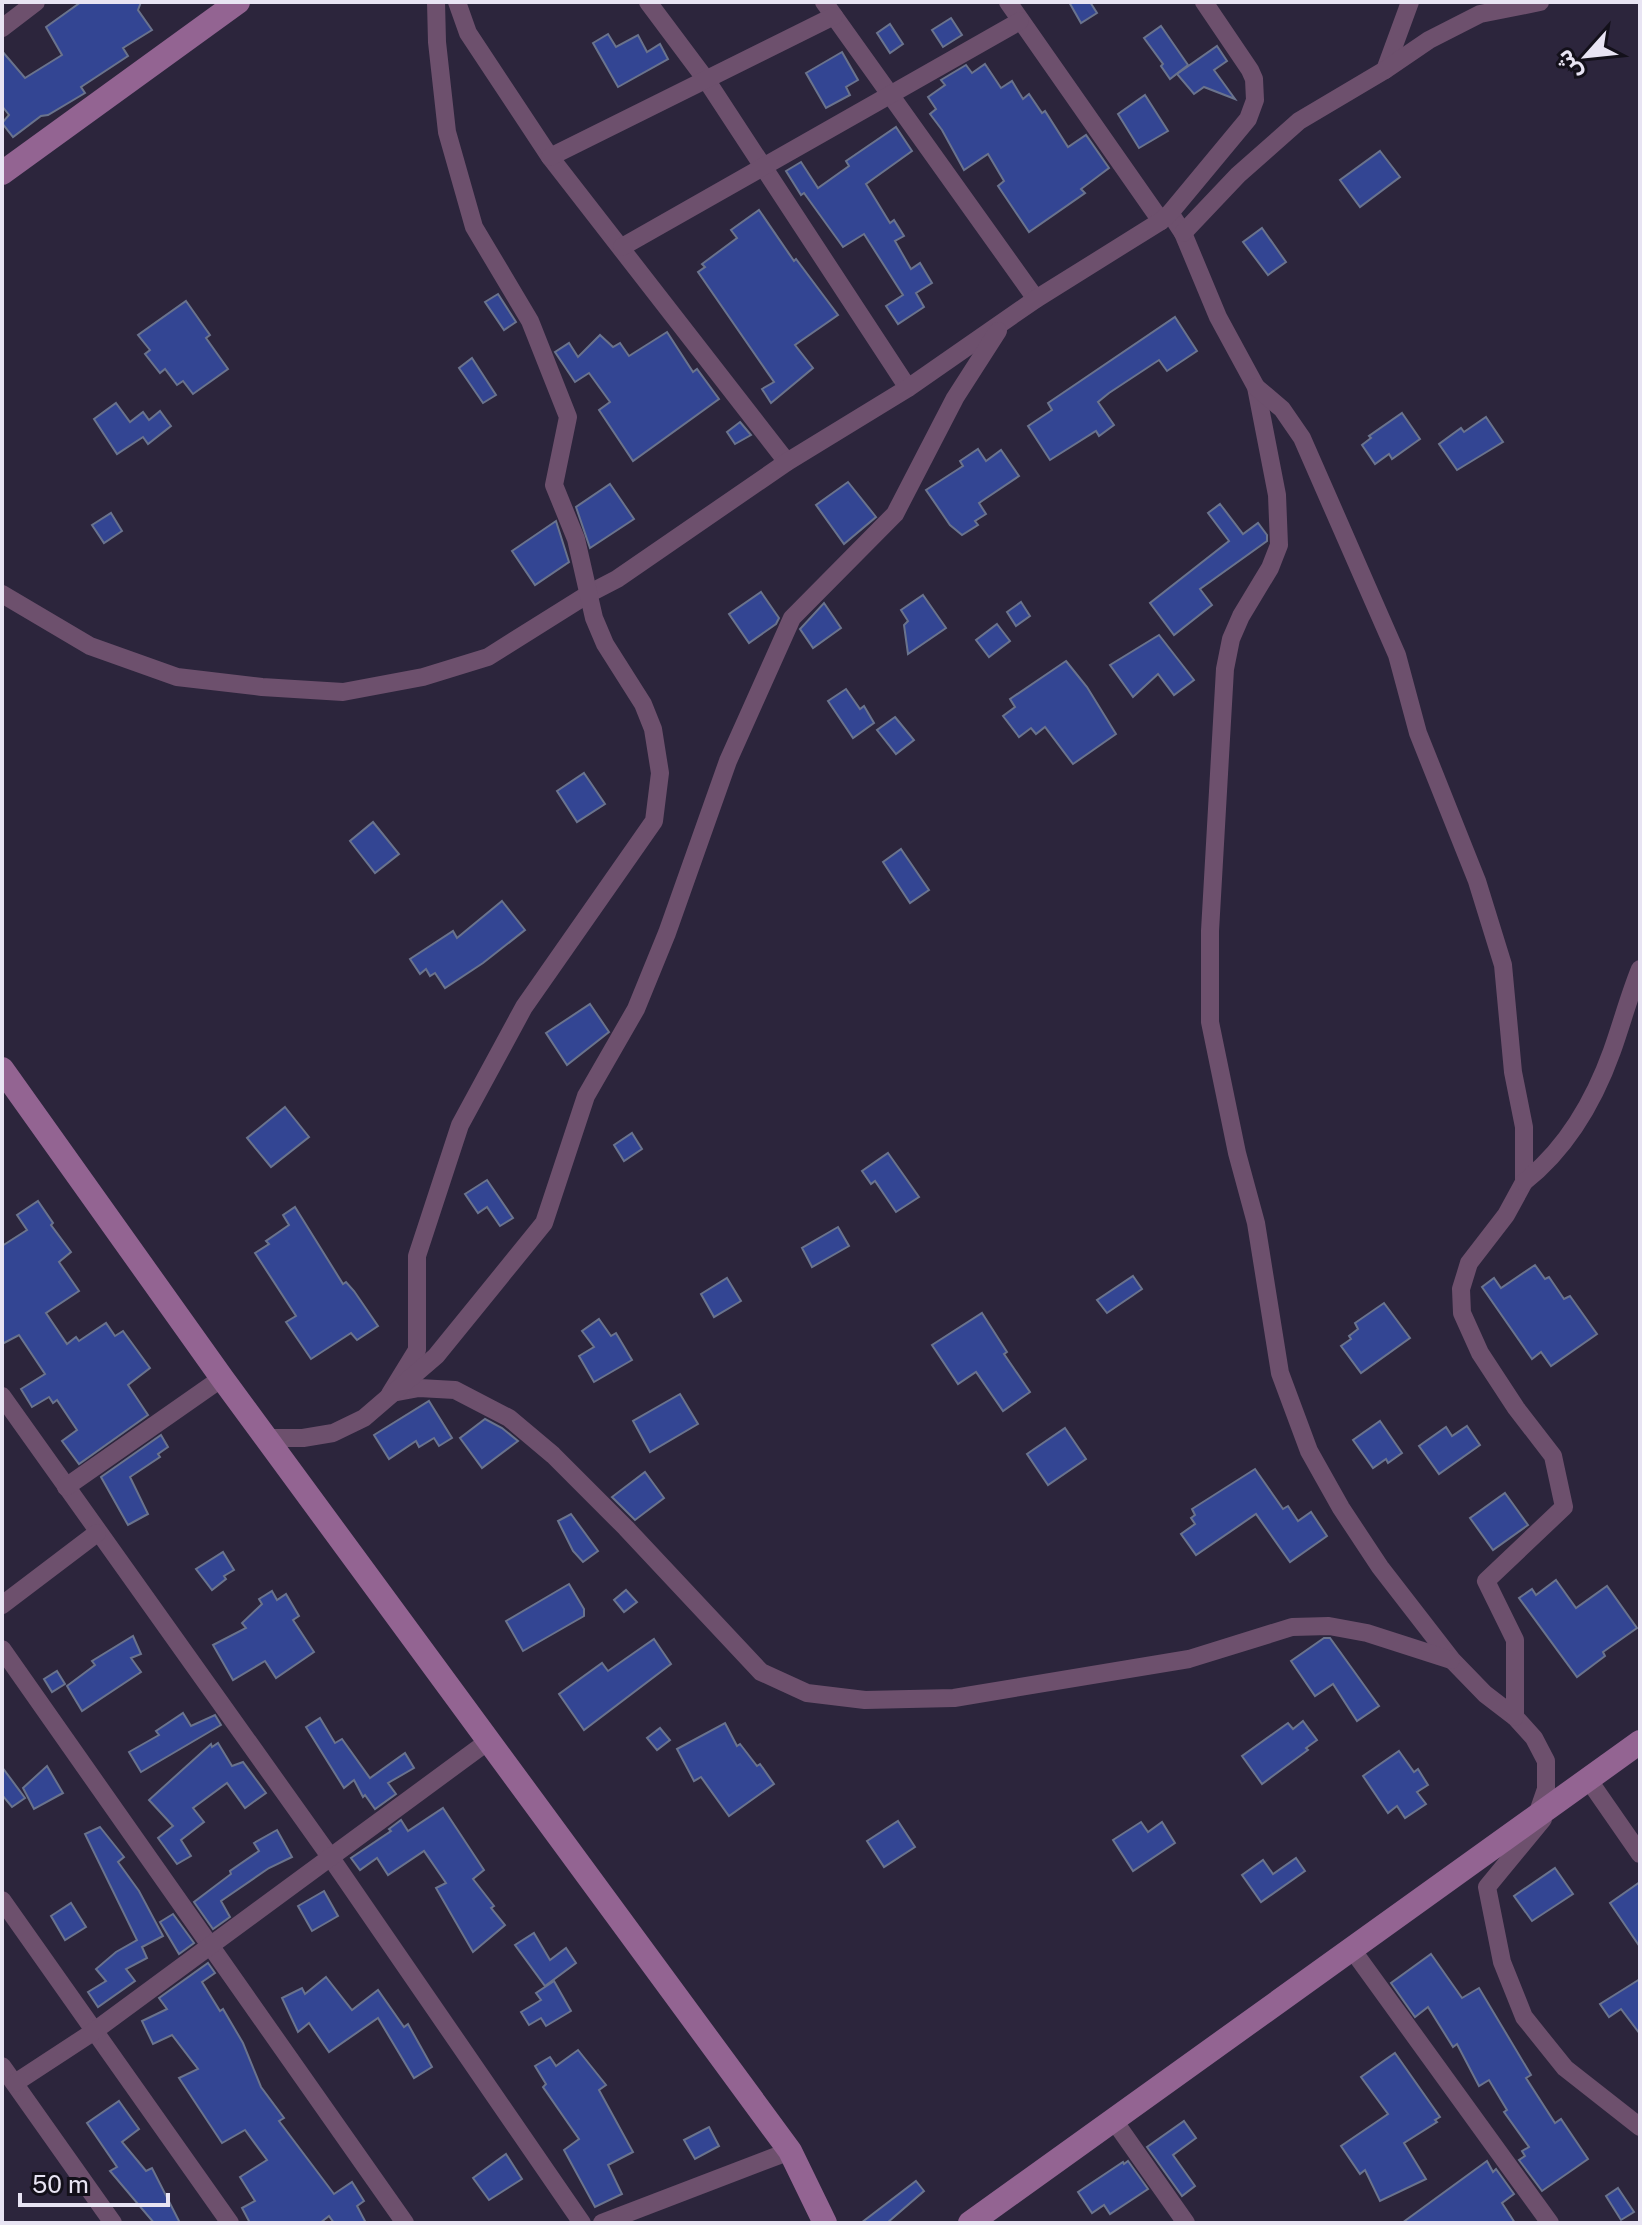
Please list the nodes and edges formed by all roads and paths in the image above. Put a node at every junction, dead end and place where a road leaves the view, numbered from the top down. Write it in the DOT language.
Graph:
graph roads {
  1 [pos="36,2"];
  2 [pos="238,2"];
  3 [pos="436,2"];
  4 [pos="457,2"];
  5 [pos="648,2"];
  6 [pos="1008,2"];
  7 [pos="1204,2"];
  8 [pos="1410,2"];
  9 [pos="1540,2"];
  10 [pos="829,9"];
  11 [pos="1020,21"];
  12 [pos="2,28"];
  13 [pos="1385,70"];
  14 [pos="707,81"];
  15 [pos="890,94"];
  16 [pos="550,157"];
  17 [pos="5,164"];
  18 [pos="764,167"];
  19 [pos="1165,217"];
  20 [pos="1183,233"];
  21 [pos="622,247"];
  22 [pos="1036,299"];
  23 [pos="1002,325"];
  24 [pos="1256,387"];
  25 [pos="908,388"];
  26 [pos="787,462"];
  27 [pos="590,593"];
  28 [pos="2,594"];
  29 [pos="1640,969"];
  30 [pos="2,1069"];
  31 [pos="1524,1182"];
  32 [pos="222,1378"];
  33 [pos="390,1394"];
  34 [pos="2,1396"];
  35 [pos="265,1438"];
  36 [pos="66,1487"];
  37 [pos="97,1533"];
  38 [pos="2,1605"];
  39 [pos="2,1649"];
  40 [pos="1452,1660"];
  41 [pos="1515,1717"];
  42 [pos="487,1742"];
  43 [pos="1640,1742"];
  44 [pos="1588,1779"];
  45 [pos="1561,1799"];
  46 [pos="1537,1815"];
  47 [pos="1640,1854"];
  48 [pos="331,1858"];
  49 [pos="2,1900"];
  50 [pos="209,1947"];
  51 [pos="1351,1948"];
  52 [pos="93,2032"];
  53 [pos="2,2066"];
  54 [pos="15,2083"];
  55 [pos="1115,2122"];
  56 [pos="1640,2127"];
  57 [pos="790,2151"];
  58 [pos="985,2219"];
  59 [pos="113,2223"];
  60 [pos="230,2223"];
  61 [pos="405,2223"];
  62 [pos="582,2223"];
  63 [pos="602,2223"];
  64 [pos="825,2223"];
  65 [pos="1186,2223"];
  66 [pos="1550,2223"];
  1 -- 12 [label="street"];
  2 -- 17 [label="street"];
  3 -- 27 [label="street"];
  4 -- 16 [label="street"];
  5 -- 14 [label="street"];
  6 -- 11 [label="street"];
  7 -- 19 [label="street"];
  8 -- 13 [label="street"];
  9 -- 13 [label="street"];
  10 -- 14 [label="street"];
  10 -- 15 [label="street"];
  11 -- 15 [label="street"];
  11 -- 19 [label="street"];
  13 -- 20 [label="street"];
  14 -- 16 [label="street"];
  14 -- 18 [label="street"];
  15 -- 18 [label="street"];
  15 -- 22 [label="street"];
  16 -- 21 [label="street"];
  18 -- 21 [label="street"];
  18 -- 25 [label="street"];
  19 -- 20 [label="street"];
  19 -- 22 [label="street"];
  20 -- 24 [label="street"];
  21 -- 26 [label="street"];
  22 -- 23 [label="street"];
  23 -- 25 [label="street"];
  23 -- 33 [label="street"];
  24 -- 31 [label="street"];
  24 -- 40 [label="street"];
  25 -- 26 [label="street"];
  26 -- 27 [label="street"];
  27 -- 28 [label="street"];
  27 -- 33 [label="street"];
  29 -- 31 [label="street"];
  30 -- 32 [label="street"];
  31 -- 41 [label="street"];
  32 -- 35 [label="street"];
  32 -- 36 [label="street"];
  33 -- 35 [label="street"];
  33 -- 40 [label="street"];
  34 -- 36 [label="street"];
  35 -- 42 [label="street"];
  36 -- 37 [label="street"];
  37 -- 38 [label="street"];
  37 -- 48 [label="street"];
  39 -- 50 [label="street"];
  40 -- 41 [label="street"];
  41 -- 46 [label="street"];
  42 -- 48 [label="street"];
  42 -- 57 [label="street"];
  43 -- 44 [label="street"];
  44 -- 45 [label="street"];
  44 -- 47 [label="street"];
  45 -- 46 [label="street"];
  45 -- 56 [label="street"];
  46 -- 51 [label="street"];
  48 -- 50 [label="street"];
  48 -- 62 [label="street"];
  49 -- 52 [label="street"];
  50 -- 52 [label="street"];
  50 -- 61 [label="street"];
  51 -- 55 [label="street"];
  51 -- 66 [label="street"];
  52 -- 54 [label="street"];
  52 -- 60 [label="street"];
  53 -- 54 [label="street"];
  54 -- 59 [label="street"];
  55 -- 58 [label="street"];
  55 -- 65 [label="street"];
  57 -- 63 [label="street"];
  57 -- 64 [label="street"];
}
